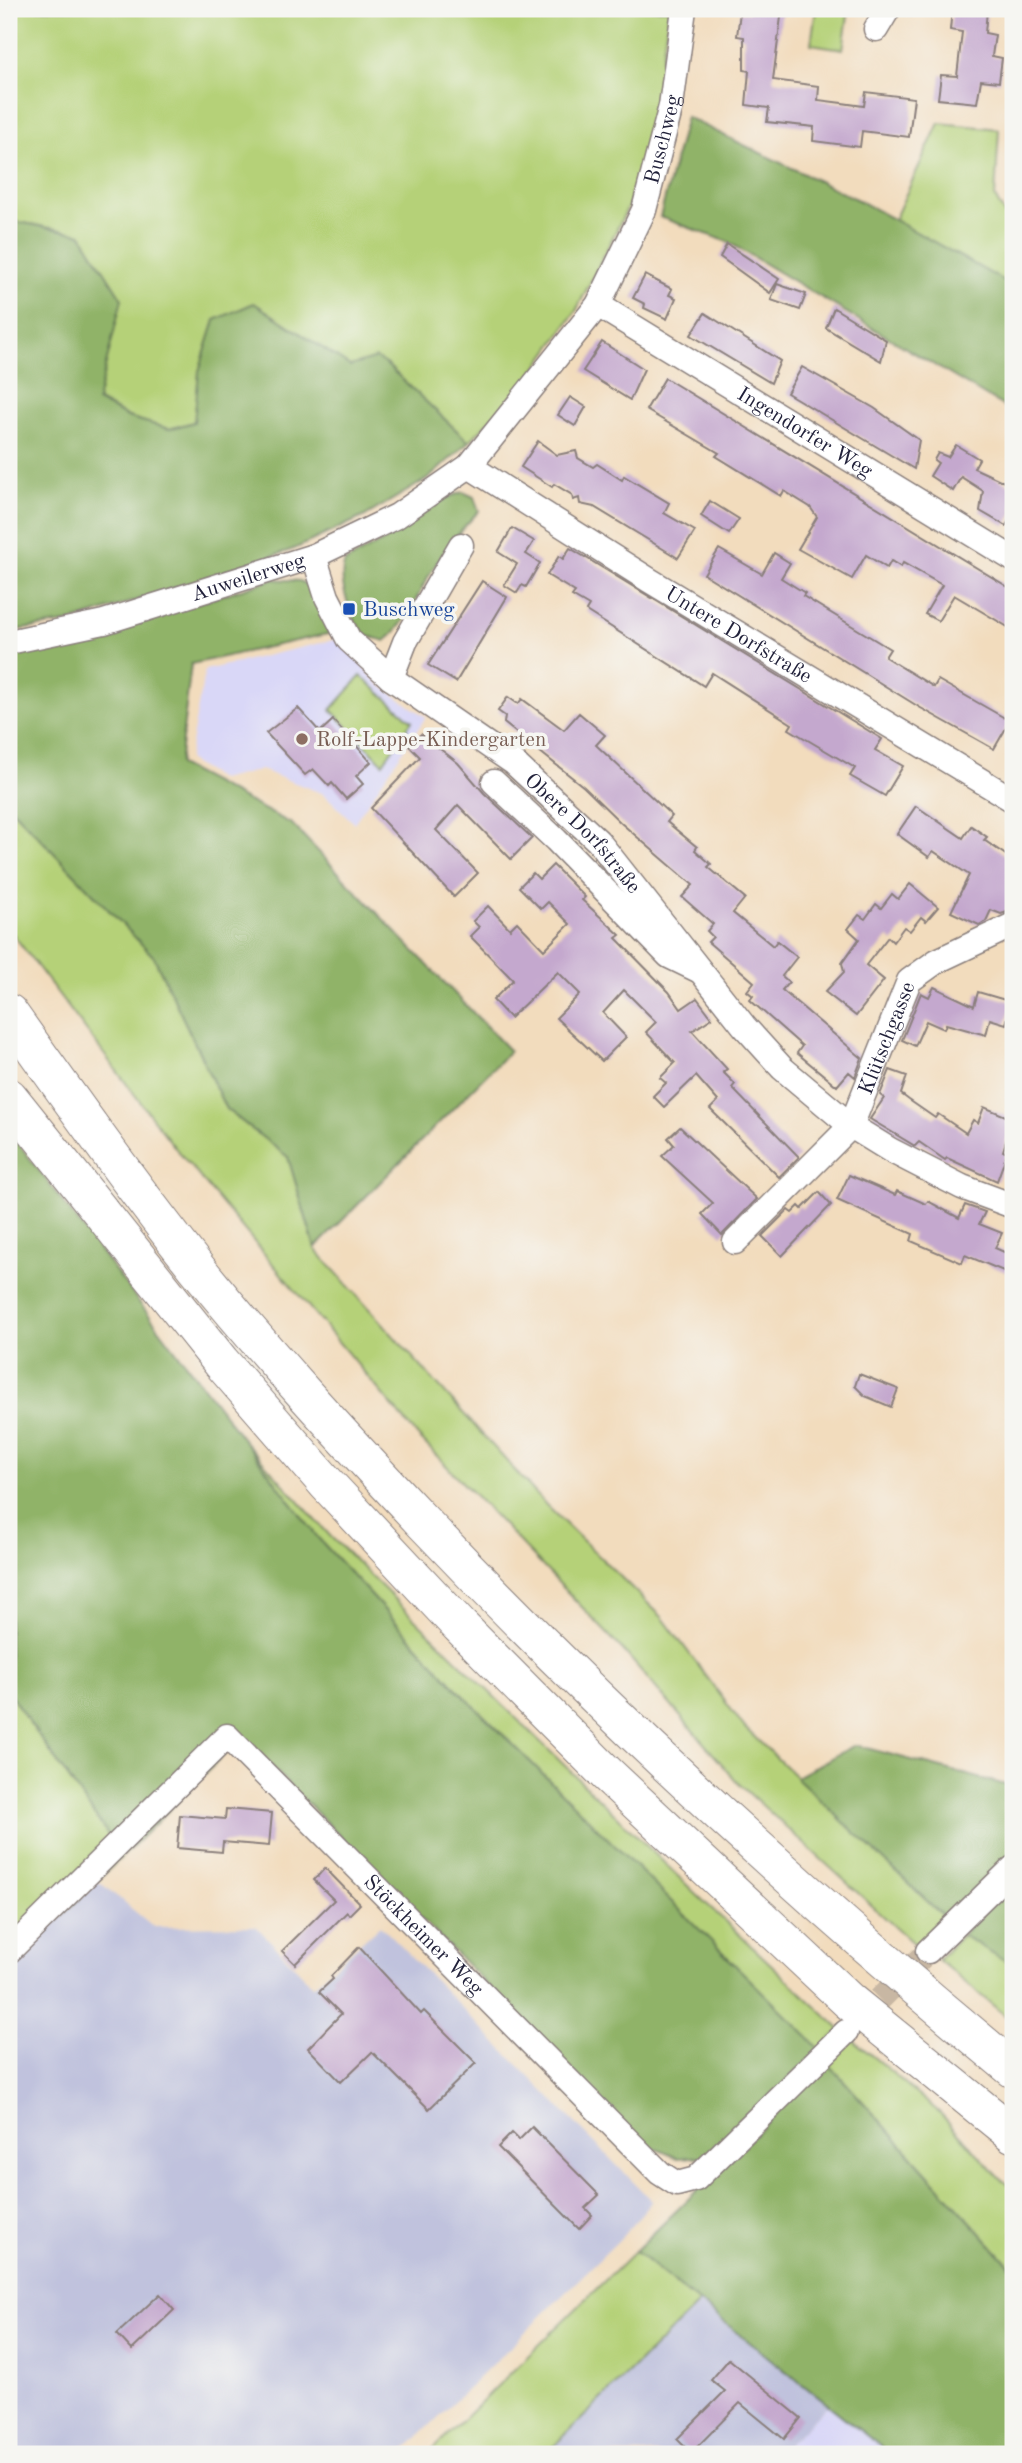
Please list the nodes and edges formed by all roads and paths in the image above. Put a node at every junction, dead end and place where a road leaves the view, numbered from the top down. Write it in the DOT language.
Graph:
graph roads {
  1 [pos="684,9"];
  2 [pos="598,305"];
  3 [pos="469,466"];
  4 [pos="461,545"];
  5 [pos="314,556"];
  6 [pos="1013,559"];
  7 [pos="9,642"];
  8 [pos="391,678"];
  9 [pos="494,782"];
  10 [pos="1013,800"];
  11 [pos="1013,925"];
  12 [pos="704,972"];
  13 [pos="9,1013"];
  14 [pos="9,1097"];
  15 [pos="850,1126"];
  16 [pos="1013,1206"];
  17 [pos="735,1242"];
  18 [pos="1013,1868"];
  19 [pos="9,1951"];
  20 [pos="928,1951"];
  21 [pos="846,2032"];
  22 [pos="1013,2069"];
  23 [pos="1013,2134"];
  1 -- 2 [label="street, Buschweg"];
  2 -- 3 [label="street, Buschweg"];
  2 -- 6 [label="street, Ingendorfer Weg"];
  3 -- 5 [label="street, Auweilerweg"];
  3 -- 10 [label="street, Untere Dorfstraße"];
  4 -- 8 [label="street"];
  5 -- 7 [label="street, Auweilerweg"];
  5 -- 8 [label="street, Obere Dorfstraße"];
  8 -- 12 [label="street, Obere Dorfstraße"];
  9 -- 12 [label="street, Obere Dorfstraße"];
  11 -- 15 [label="street, Klütschgasse"];
  12 -- 15 [label="street, Obere Dorfstraße"];
  13 -- 22 [label="highway"];
  14 -- 23 [label="highway"];
  15 -- 16 [label="street, Obere Dorfstraße"];
  15 -- 17 [label="street"];
  18 -- 20 [label="street"];
  19 -- 21 [label="street, Stöckheimer Weg"];
}
